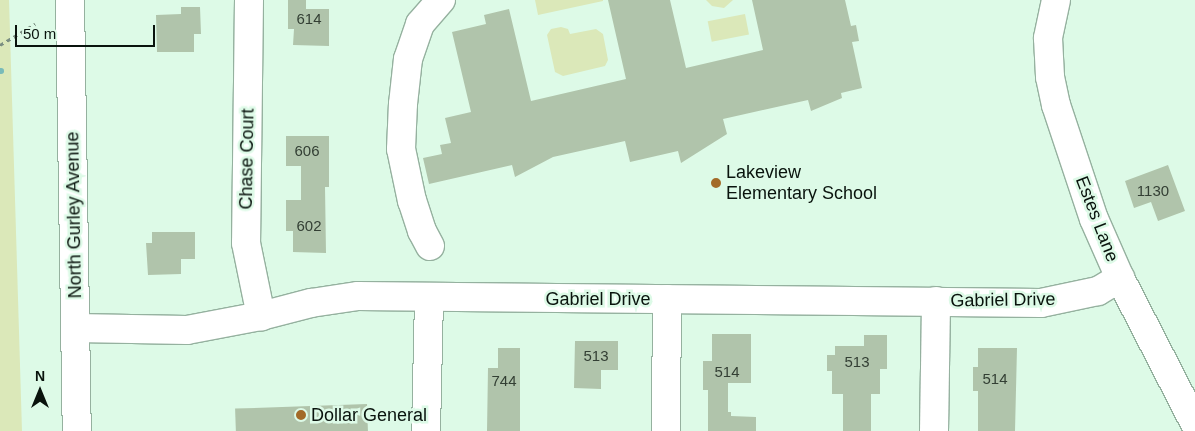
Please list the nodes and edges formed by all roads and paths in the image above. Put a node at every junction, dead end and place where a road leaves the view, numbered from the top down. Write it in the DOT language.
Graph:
graph roads {
  1 [pos="70,0"];
  2 [pos="249,0"];
  3 [pos="441,0"];
  4 [pos="1056,0"];
  5 [pos="35,24"];
  6 [pos="0,45"];
  7 [pos="430,246"];
  8 [pos="1120,278"];
  9 [pos="429,298"];
  10 [pos="667,299"];
  11 [pos="936,301"];
  12 [pos="261,316"];
  13 [pos="76,328"];
  14 [pos="1195,424"];
  15 [pos="77,431"];
  16 [pos="426,431"];
  17 [pos="666,431"];
  18 [pos="934,431"];
  1 -- 13 [label="street, North Gurley Avenue"];
  2 -- 12 [label="street, Chase Court"];
  3 -- 7 [label="street"];
  4 -- 8 [label="street, Estes Lane"];
  5 -- 6 [label="path"];
  8 -- 11 [label="street, Gabriel Drive"];
  8 -- 14 [label="street, Estes Lane"];
  9 -- 10 [label="street, Gabriel Drive"];
  9 -- 12 [label="street, Gabriel Drive"];
  9 -- 16 [label="street"];
  10 -- 11 [label="street, Gabriel Drive"];
  10 -- 17 [label="street"];
  11 -- 18 [label="street"];
  12 -- 13 [label="street, Gabriel Drive"];
  13 -- 15 [label="street, North Gurley Avenue"];
}
